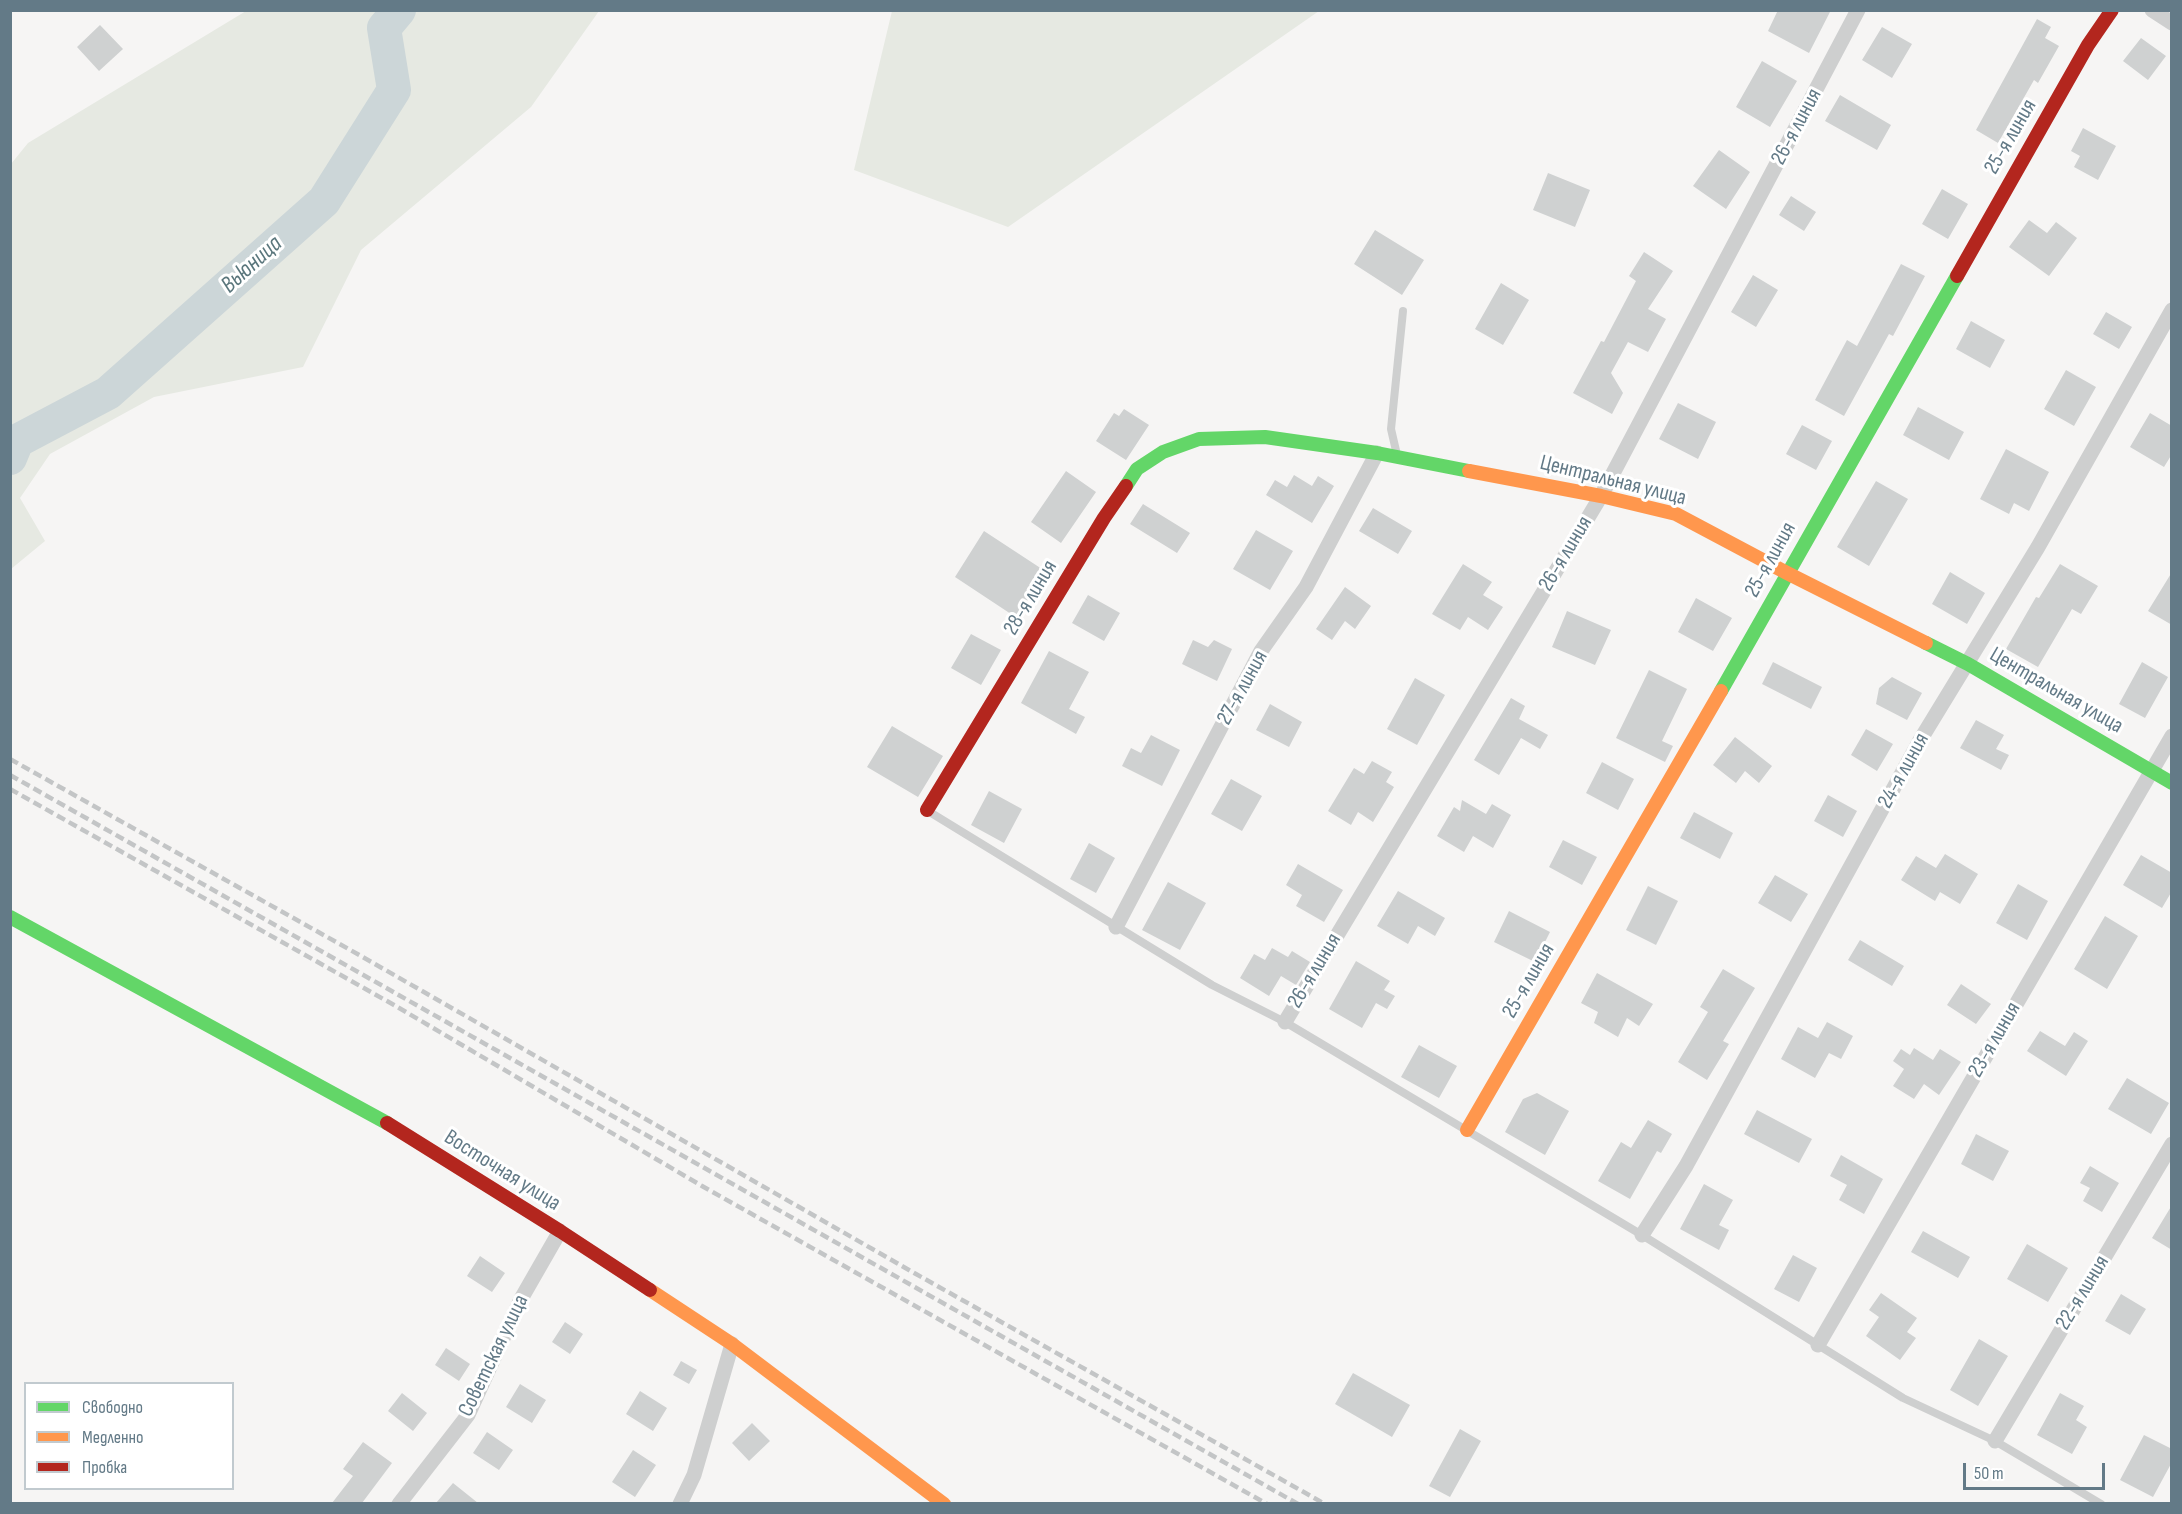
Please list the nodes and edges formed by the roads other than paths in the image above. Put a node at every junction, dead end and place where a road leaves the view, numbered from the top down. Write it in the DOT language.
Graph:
graph roads {
  1 [pos="1858,10"];
  2 [pos="2112,10"];
  3 [pos="2152,10"];
  4 [pos="2172,23"];
  5 [pos="2172,310"];
  6 [pos="1403,311"];
  7 [pos="1199,439"];
  8 [pos="1377,453"];
  9 [pos="1397,457"];
  10 [pos="1601,496"];
  11 [pos="1787,573"];
  12 [pos="1968,664"];
  13 [pos="2172,736"];
  14 [pos="2151,771"];
  15 [pos="2172,783"];
  16 [pos="927,810"];
  17 [pos="10,917"];
  18 [pos="1116,927"];
  19 [pos="1285,1022"];
  20 [pos="1467,1130"];
  21 [pos="2172,1144"];
  22 [pos="560,1231"];
  23 [pos="1642,1235"];
  24 [pos="732,1344"];
  25 [pos="1818,1345"];
  26 [pos="1995,1441"];
  27 [pos="399,1503"];
  28 [pos="680,1503"];
  29 [pos="944,1503"];
  30 [pos="2101,1503"];
  1 -- 10 [label="street, 26-я линия"];
  2 -- 11 [label="street, 25-я линия"];
  3 -- 4 [label="street"];
  5 -- 12 [label="street, 24-я линия"];
  6 -- 9 [label="lane"];
  7 -- 8 [label="street, Центральная улица"];
  7 -- 16 [label="street, 28-я линия"];
  8 -- 9 [label="street, Центральная улица"];
  8 -- 18 [label="street, 27-я линия"];
  9 -- 10 [label="street, Центральная улица"];
  10 -- 11 [label="street, Центральная улица"];
  10 -- 19 [label="street, 26-я линия"];
  11 -- 12 [label="street, Центральная улица"];
  11 -- 20 [label="street, 25-я линия"];
  12 -- 14 [label="street, Центральная улица"];
  12 -- 23 [label="street, 24-я линия"];
  13 -- 14 [label="street, 23-я линия"];
  14 -- 15 [label="street, Центральная улица"];
  14 -- 25 [label="street, 23-я линия"];
  16 -- 18 [label="lane"];
  17 -- 22 [label="street, Восточная улица"];
  18 -- 19 [label="lane"];
  19 -- 20 [label="lane"];
  20 -- 23 [label="lane"];
  21 -- 26 [label="street, 22-я линия"];
  22 -- 24 [label="street, Восточная улица"];
  22 -- 27 [label="street, Советская улица"];
  23 -- 25 [label="lane"];
  24 -- 28 [label="street"];
  24 -- 29 [label="street, Восточная улица"];
  25 -- 26 [label="lane"];
  26 -- 30 [label="lane"];
}
